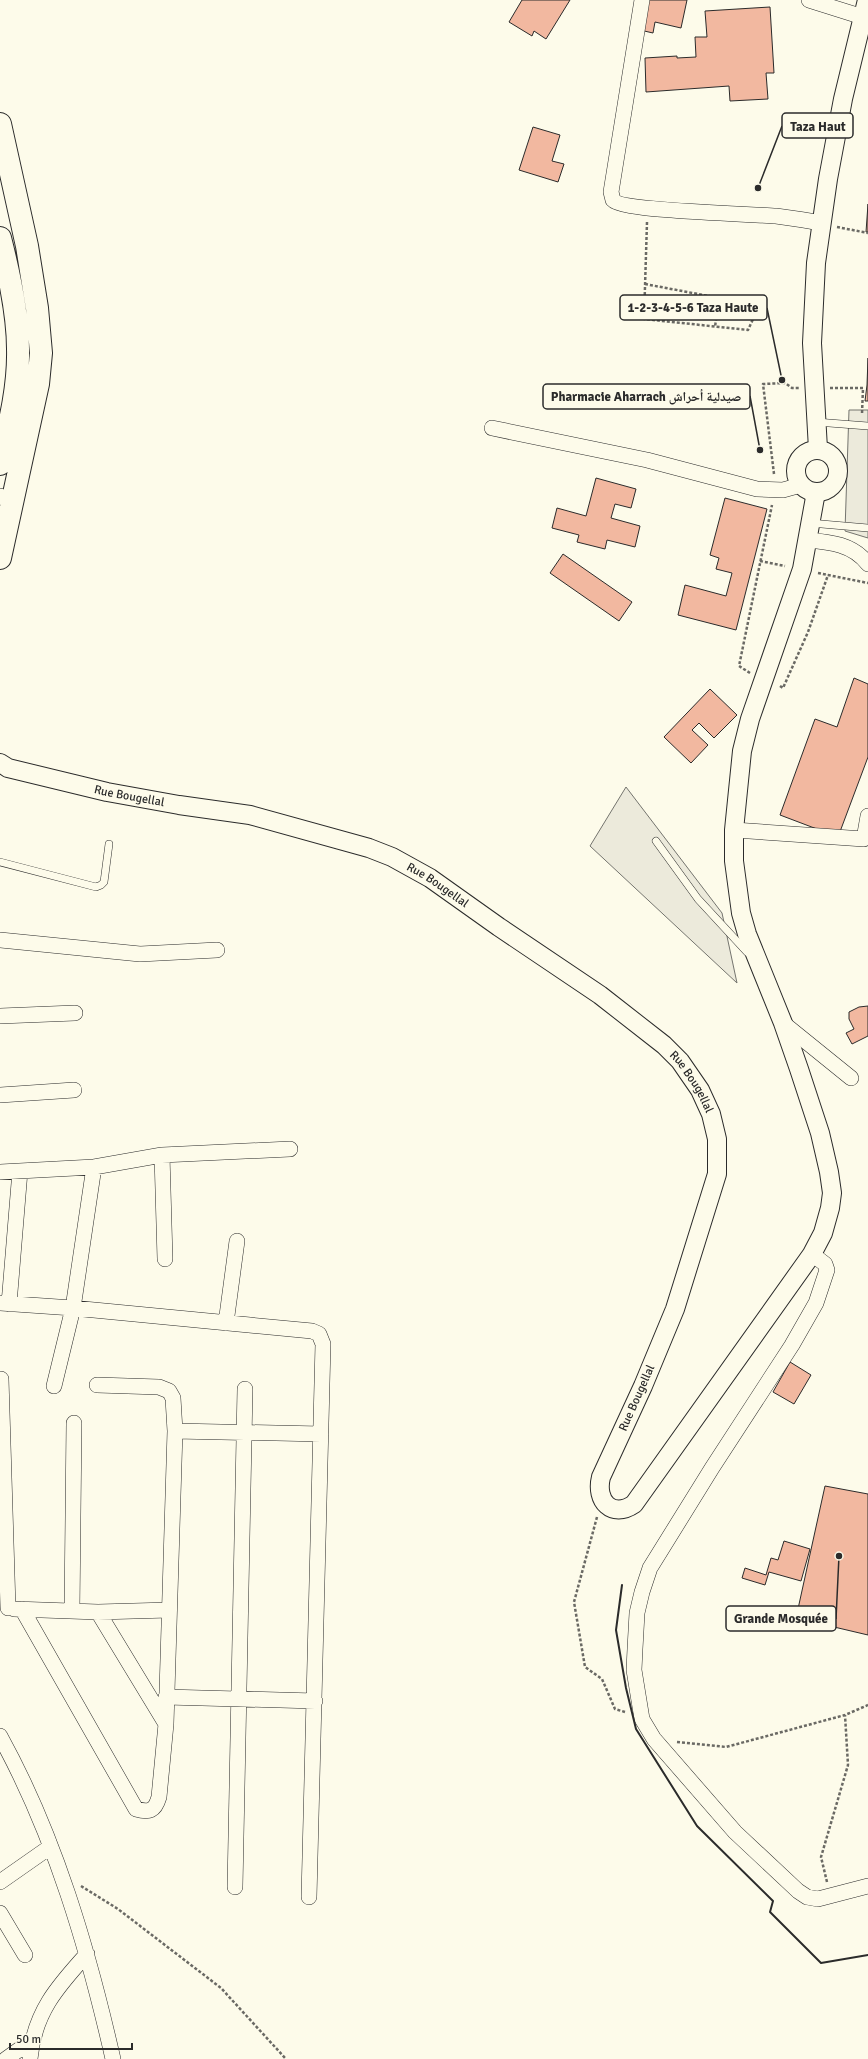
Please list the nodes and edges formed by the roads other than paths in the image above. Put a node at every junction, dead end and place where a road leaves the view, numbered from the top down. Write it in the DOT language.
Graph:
graph roads {
  1 [pos="642,0"];
  2 [pos="809,0"];
  3 [pos="865,8"];
  4 [pos="0,124"];
  5 [pos="821,223"];
  6 [pos="0,238"];
  7 [pos="816,422"];
  8 [pos="865,426"];
  9 [pos="492,428"];
  10 [pos="818,449"];
  11 [pos="0,464"];
  12 [pos="808,489"];
  13 [pos="6,499"];
  14 [pos="868,528"];
  15 [pos="809,531"];
  16 [pos="0,558"];
  17 [pos="868,564"];
  18 [pos="3,766"];
  19 [pos="868,816"];
  20 [pos="734,830"];
  21 [pos="656,841"];
  22 [pos="109,844"];
  23 [pos="0,862"];
  24 [pos="0,940"];
  25 [pos="217,950"];
  26 [pos="759,966"];
  27 [pos="75,1013"];
  28 [pos="0,1016"];
  29 [pos="783,1022"];
  30 [pos="851,1078"];
  31 [pos="74,1090"];
  32 [pos="0,1095"];
  33 [pos="290,1149"];
  34 [pos="162,1155"];
  35 [pos="94,1167"];
  36 [pos="20,1170"];
  37 [pos="0,1172"];
  38 [pos="237,1241"];
  39 [pos="165,1259"];
  40 [pos="806,1261"];
  41 [pos="5,1304"];
  42 [pos="73,1308"];
  43 [pos="226,1323"];
  44 [pos="2,1379"];
  45 [pos="97,1385"];
  46 [pos="54,1386"];
  47 [pos="245,1389"];
  48 [pos="74,1423"];
  49 [pos="175,1431"];
  50 [pos="244,1434"];
  51 [pos="321,1434"];
  52 [pos="10,1608"];
  53 [pos="72,1610"];
  54 [pos="169,1610"];
  55 [pos="98,1612"];
  56 [pos="166,1697"];
  57 [pos="239,1700"];
  58 [pos="315,1701"];
  59 [pos="166,1724"];
  60 [pos="0,1736"];
  61 [pos="50,1847"];
  62 [pos="0,1882"];
  63 [pos="868,1886"];
  64 [pos="235,1887"];
  65 [pos="309,1897"];
  66 [pos="0,1913"];
  67 [pos="87,1954"];
  68 [pos="25,1955"];
  69 [pos="32,2041"];
  70 [pos="6,2059"];
  71 [pos="30,2059"];
  72 [pos="113,2059"];
  1 -- 5 [label="street"];
  2 -- 3 [label="street"];
  3 -- 5 [label="street"];
  4 -- 13 [label="main road"];
  5 -- 7 [label="street"];
  6 -- 11 [label="main road"];
  7 -- 8 [label="lane"];
  7 -- 10 [label="street"];
  9 -- 12 [label="street"];
  10 -- 12 [label="street"];
  10 -- 12 [label="street"];
  12 -- 15 [label="street"];
  13 -- 16 [label="main road"];
  14 -- 15 [label="lane"];
  15 -- 17 [label="street"];
  15 -- 20 [label="street"];
  18 -- 40 [label="street, Rue Bougellal"];
  19 -- 20 [label="street"];
  20 -- 26 [label="street"];
  21 -- 26 [label="lane"];
  22 -- 23 [label="lane"];
  24 -- 25 [label="street"];
  26 -- 29 [label="street"];
  27 -- 28 [label="street"];
  29 -- 30 [label="street"];
  29 -- 40 [label="street"];
  31 -- 32 [label="street"];
  33 -- 34 [label="street"];
  34 -- 35 [label="street"];
  34 -- 39 [label="street"];
  35 -- 36 [label="street"];
  35 -- 42 [label="street"];
  36 -- 37 [label="street"];
  36 -- 41 [label="street"];
  38 -- 43 [label="street"];
  40 -- 63 [label="street"];
  41 -- 42 [label="street"];
  42 -- 43 [label="street"];
  42 -- 46 [label="street"];
  43 -- 51 [label="street"];
  44 -- 52 [label="street"];
  45 -- 49 [label="street"];
  47 -- 50 [label="street"];
  48 -- 53 [label="street"];
  49 -- 50 [label="street"];
  49 -- 54 [label="street"];
  50 -- 51 [label="street"];
  50 -- 57 [label="street"];
  51 -- 58 [label="street"];
  52 -- 53 [label="street"];
  52 -- 59 [label="street"];
  53 -- 55 [label="street"];
  54 -- 55 [label="street"];
  54 -- 56 [label="street"];
  55 -- 59 [label="street"];
  56 -- 57 [label="street"];
  56 -- 59 [label="street"];
  57 -- 58 [label="street"];
  57 -- 64 [label="street"];
  58 -- 65 [label="street"];
  60 -- 61 [label="street"];
  61 -- 62 [label="street"];
  61 -- 67 [label="street"];
  66 -- 68 [label="street"];
  67 -- 69 [label="street"];
  67 -- 72 [label="street"];
  69 -- 70 [label="street"];
  69 -- 71 [label="street"];
}
